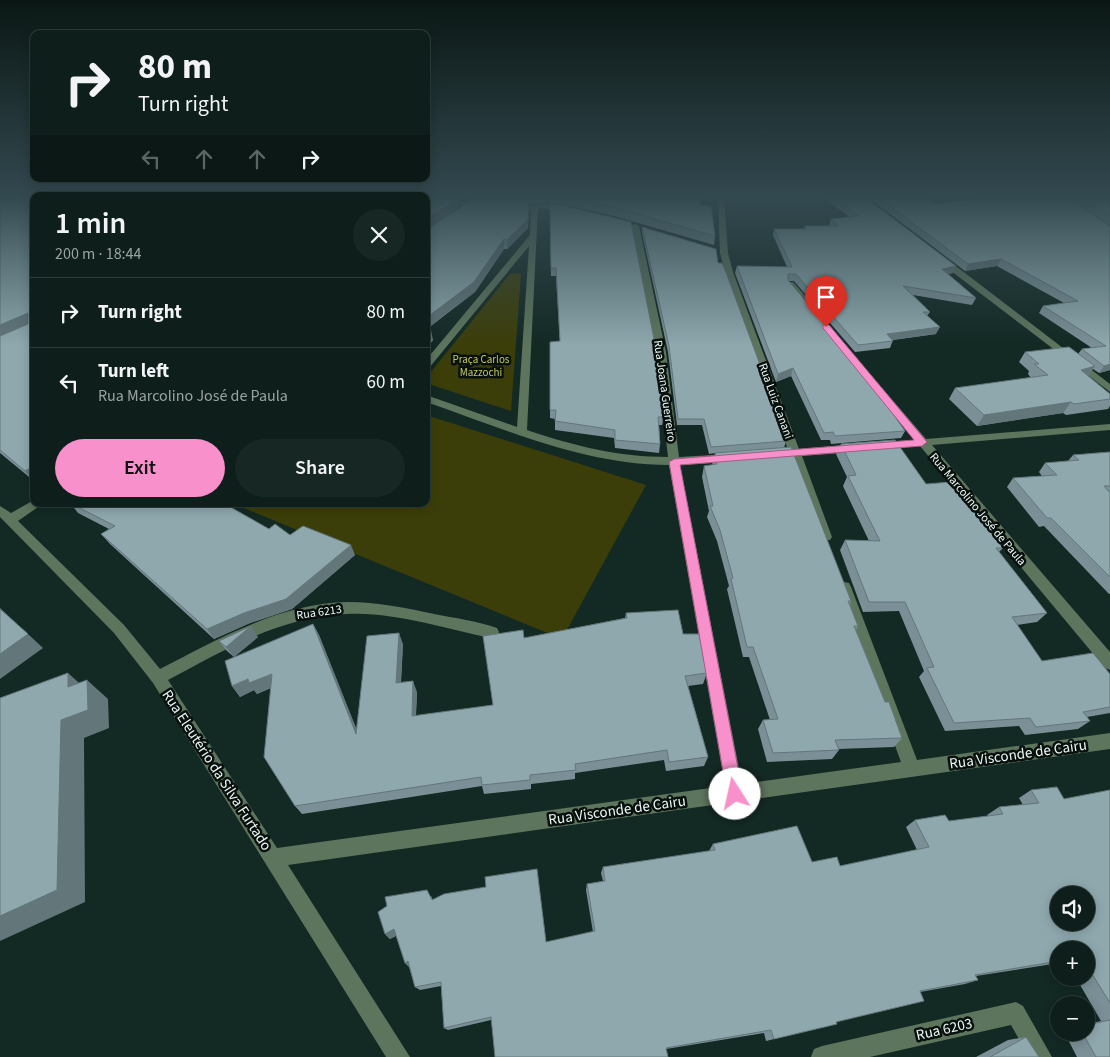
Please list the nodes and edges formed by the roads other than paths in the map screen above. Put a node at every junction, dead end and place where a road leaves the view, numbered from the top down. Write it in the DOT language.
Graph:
graph roads {
  1 [pos="524,247"];
  2 [pos="532,247"];
  3 [pos="639,247"];
  4 [pos="720,247"];
  5 [pos="932,252"];
  6 [pos="790,284"];
  7 [pos="816,314"];
  8 [pos="847,352"];
  9 [pos="430,361"];
  10 [pos="1110,389"];
  11 [pos="430,399"];
  12 [pos="1110,427"];
  13 [pos="522,431"];
  14 [pos="922,442"];
  15 [pos="795,452"];
  16 [pos="767,455"];
  17 [pos="739,457"];
  18 [pos="674,462"];
  19 [pos="30,506"];
  20 [pos="5,515"];
  21 [pos="829,546"];
  22 [pos="840,573"];
  23 [pos="492,632"];
  24 [pos="1110,663"];
  25 [pos="158,678"];
  26 [pos="1110,741"];
  27 [pos="912,769"];
  28 [pos="735,794"];
  29 [pos="273,858"];
  30 [pos="399,1057"];
  31 [pos="822,1057"];
  32 [pos="1041,1057"];
  1 -- 9 [label="street"];
  2 -- 13 [label="street"];
  3 -- 18 [label="street, Rua Joana Guerreiro"];
  4 -- 15 [label="street, Rua Luiz Canani"];
  5 -- 10 [label="street"];
  6 -- 7 [label="street"];
  8 -- 14 [label="street, Rua Marcolino José de Paula"];
  11 -- 13 [label="street"];
  12 -- 14 [label="street"];
  13 -- 18 [label="street"];
  14 -- 15 [label="street"];
  14 -- 24 [label="street, Rua Marcolino José de Paula"];
  15 -- 16 [label="street"];
  15 -- 21 [label="street, Rua Luiz Canani"];
  17 -- 18 [label="street"];
  18 -- 28 [label="street, Rua Joana Guerreiro"];
  19 -- 20 [label="street"];
  20 -- 25 [label="street, Rua Eleutério da Silva Furtado"];
  22 -- 27 [label="street"];
  23 -- 25 [label="street, Rua 6213"];
  25 -- 29 [label="street, Rua Eleutério da Silva Furtado"];
  26 -- 27 [label="street, Rua Visconde de Cairu"];
  27 -- 28 [label="street, Rua Visconde de Cairu"];
  28 -- 29 [label="street, Rua Visconde de Cairu"];
  29 -- 30 [label="street, Rua Eleutério da Silva Furtado"];
  31 -- 32 [label="street, Rua 6203"];
}
